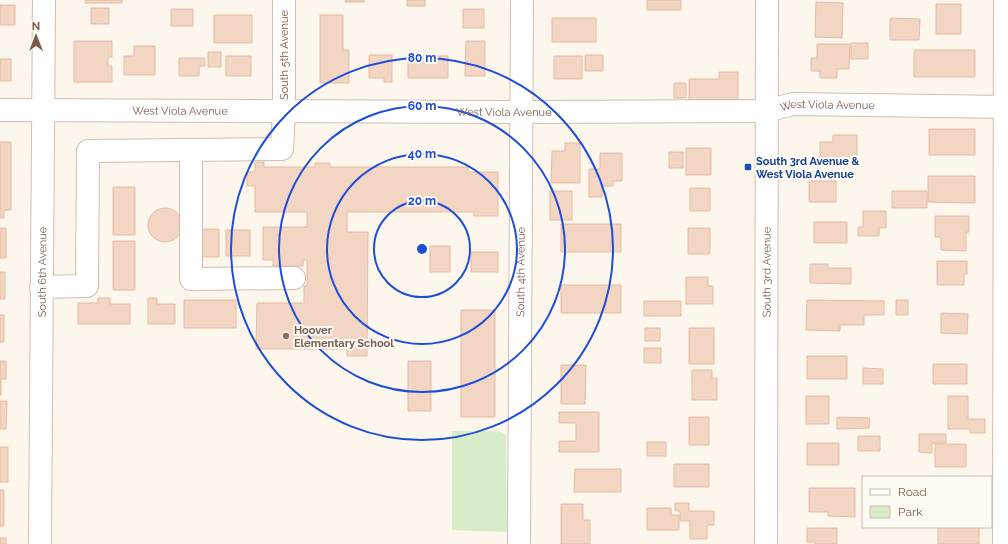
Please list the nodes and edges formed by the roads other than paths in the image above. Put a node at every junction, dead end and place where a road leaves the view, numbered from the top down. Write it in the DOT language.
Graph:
graph roads {
  1 [pos="44,0"];
  2 [pos="284,0"];
  3 [pos="522,0"];
  4 [pos="767,0"];
  5 [pos="1005,0"];
  6 [pos="1006,107"];
  7 [pos="0,110"];
  8 [pos="42,111"];
  9 [pos="284,111"];
  10 [pos="766,111"];
  11 [pos="522,112"];
  12 [pos="191,150"];
  13 [pos="294,278"];
  14 [pos="41,286"];
  15 [pos="40,544"];
  16 [pos="519,544"];
  17 [pos="766,544"];
  18 [pos="1004,544"];
  1 -- 8 [label="street, South 6th Avenue"];
  2 -- 9 [label="street, South 5th Avenue"];
  3 -- 11 [label="street, South 4th Avenue"];
  4 -- 10 [label="street, South 3rd Avenue"];
  5 -- 6 [label="street"];
  6 -- 10 [label="street, West Viola Avenue"];
  6 -- 18 [label="street"];
  7 -- 8 [label="street, West Viola Avenue"];
  8 -- 9 [label="street, West Viola Avenue"];
  8 -- 14 [label="street, South 6th Avenue"];
  9 -- 11 [label="street, West Viola Avenue"];
  9 -- 12 [label="street, South 5th Avenue"];
  10 -- 11 [label="street, West Viola Avenue"];
  10 -- 17 [label="street, South 3rd Avenue"];
  11 -- 16 [label="street, South 4th Avenue"];
  12 -- 13 [label="street"];
  12 -- 14 [label="street"];
  14 -- 15 [label="street, South 6th Avenue"];
}
